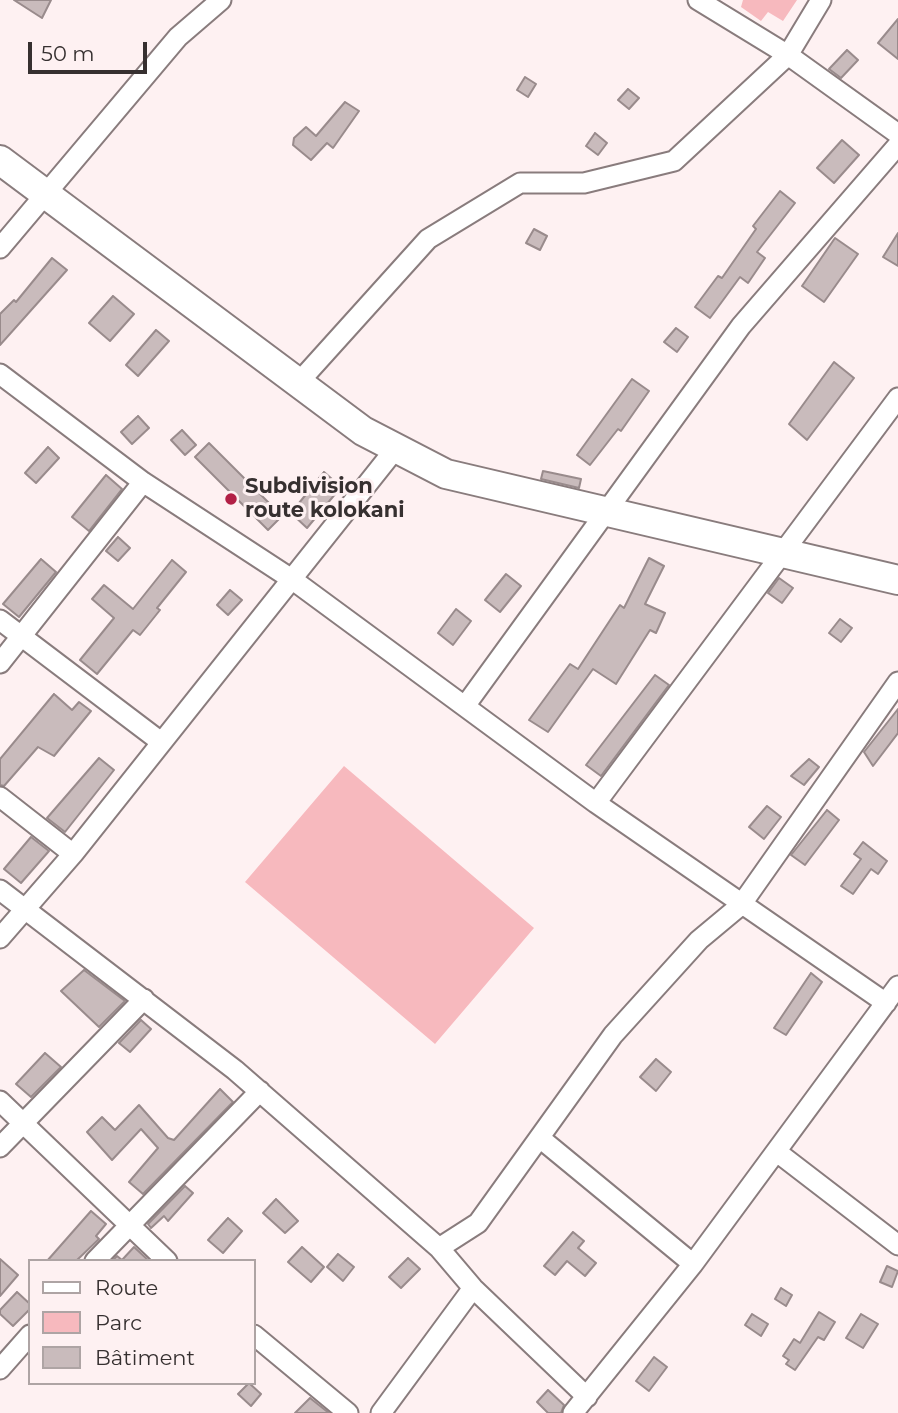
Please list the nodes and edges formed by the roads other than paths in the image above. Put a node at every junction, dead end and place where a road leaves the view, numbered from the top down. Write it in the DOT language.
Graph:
graph roads {
  1 [pos="221,0"];
  2 [pos="698,0"];
  3 [pos="821,0"];
  4 [pos="788,55"];
  5 [pos="898,134"];
  6 [pos="898,145"];
  7 [pos="0,160"];
  8 [pos="45,193"];
  9 [pos="0,248"];
  10 [pos="0,374"];
  11 [pos="299,382"];
  12 [pos="898,398"];
  13 [pos="396,448"];
  14 [pos="142,482"];
  15 [pos="605,512"];
  16 [pos="784,554"];
  17 [pos="293,580"];
  18 [pos="898,580"];
  19 [pos="0,620"];
  20 [pos="23,634"];
  21 [pos="0,663"];
  22 [pos="898,682"];
  23 [pos="465,706"];
  24 [pos="161,742"];
  25 [pos="0,797"];
  26 [pos="596,803"];
  27 [pos="73,854"];
  28 [pos="0,890"];
  29 [pos="741,905"];
  30 [pos="25,909"];
  31 [pos="0,938"];
  32 [pos="898,986"];
  33 [pos="144,999"];
  34 [pos="886,1003"];
  35 [pos="260,1091"];
  36 [pos="0,1101"];
  37 [pos="23,1122"];
  38 [pos="540,1138"];
  39 [pos="0,1147"];
  40 [pos="776,1152"];
  41 [pos="126,1225"];
  42 [pos="898,1245"];
  43 [pos="439,1248"];
  44 [pos="97,1259"];
  45 [pos="165,1259"];
  46 [pos="693,1264"];
  47 [pos="473,1288"];
  48 [pos="28,1337"];
  49 [pos="256,1337"];
  50 [pos="0,1369"];
  51 [pos="587,1397"];
  52 [pos="348,1413"];
  53 [pos="381,1413"];
  54 [pos="573,1413"];
  1 -- 8 [label="street"];
  2 -- 4 [label="street"];
  3 -- 4 [label="street"];
  4 -- 5 [label="street"];
  4 -- 11 [label="street"];
  6 -- 15 [label="street"];
  7 -- 8 [label="highway"];
  8 -- 9 [label="street"];
  8 -- 11 [label="highway"];
  10 -- 14 [label="street"];
  11 -- 13 [label="highway"];
  12 -- 16 [label="street"];
  13 -- 15 [label="highway"];
  13 -- 17 [label="street"];
  14 -- 17 [label="street"];
  14 -- 20 [label="street"];
  15 -- 16 [label="highway"];
  15 -- 23 [label="street"];
  16 -- 18 [label="highway"];
  16 -- 26 [label="street"];
  17 -- 23 [label="street"];
  17 -- 24 [label="street"];
  19 -- 20 [label="street"];
  20 -- 21 [label="street"];
  20 -- 24 [label="street"];
  22 -- 29 [label="street"];
  23 -- 26 [label="street"];
  24 -- 27 [label="street"];
  25 -- 27 [label="street"];
  26 -- 29 [label="street"];
  27 -- 30 [label="street"];
  28 -- 30 [label="street"];
  29 -- 34 [label="street"];
  29 -- 38 [label="street"];
  30 -- 31 [label="street"];
  30 -- 33 [label="street"];
  32 -- 34 [label="street"];
  33 -- 35 [label="street"];
  33 -- 37 [label="street"];
  34 -- 40 [label="street"];
  35 -- 41 [label="street"];
  35 -- 43 [label="street"];
  36 -- 37 [label="street"];
  37 -- 39 [label="street"];
  37 -- 41 [label="street"];
  38 -- 43 [label="street"];
  38 -- 46 [label="street"];
  40 -- 42 [label="street"];
  40 -- 46 [label="street"];
  41 -- 44 [label="street"];
  41 -- 45 [label="street"];
  43 -- 47 [label="street"];
  46 -- 51 [label="street"];
  47 -- 51 [label="street"];
  47 -- 53 [label="street"];
  48 -- 50 [label="street"];
  49 -- 52 [label="street"];
  51 -- 54 [label="street"];
}
